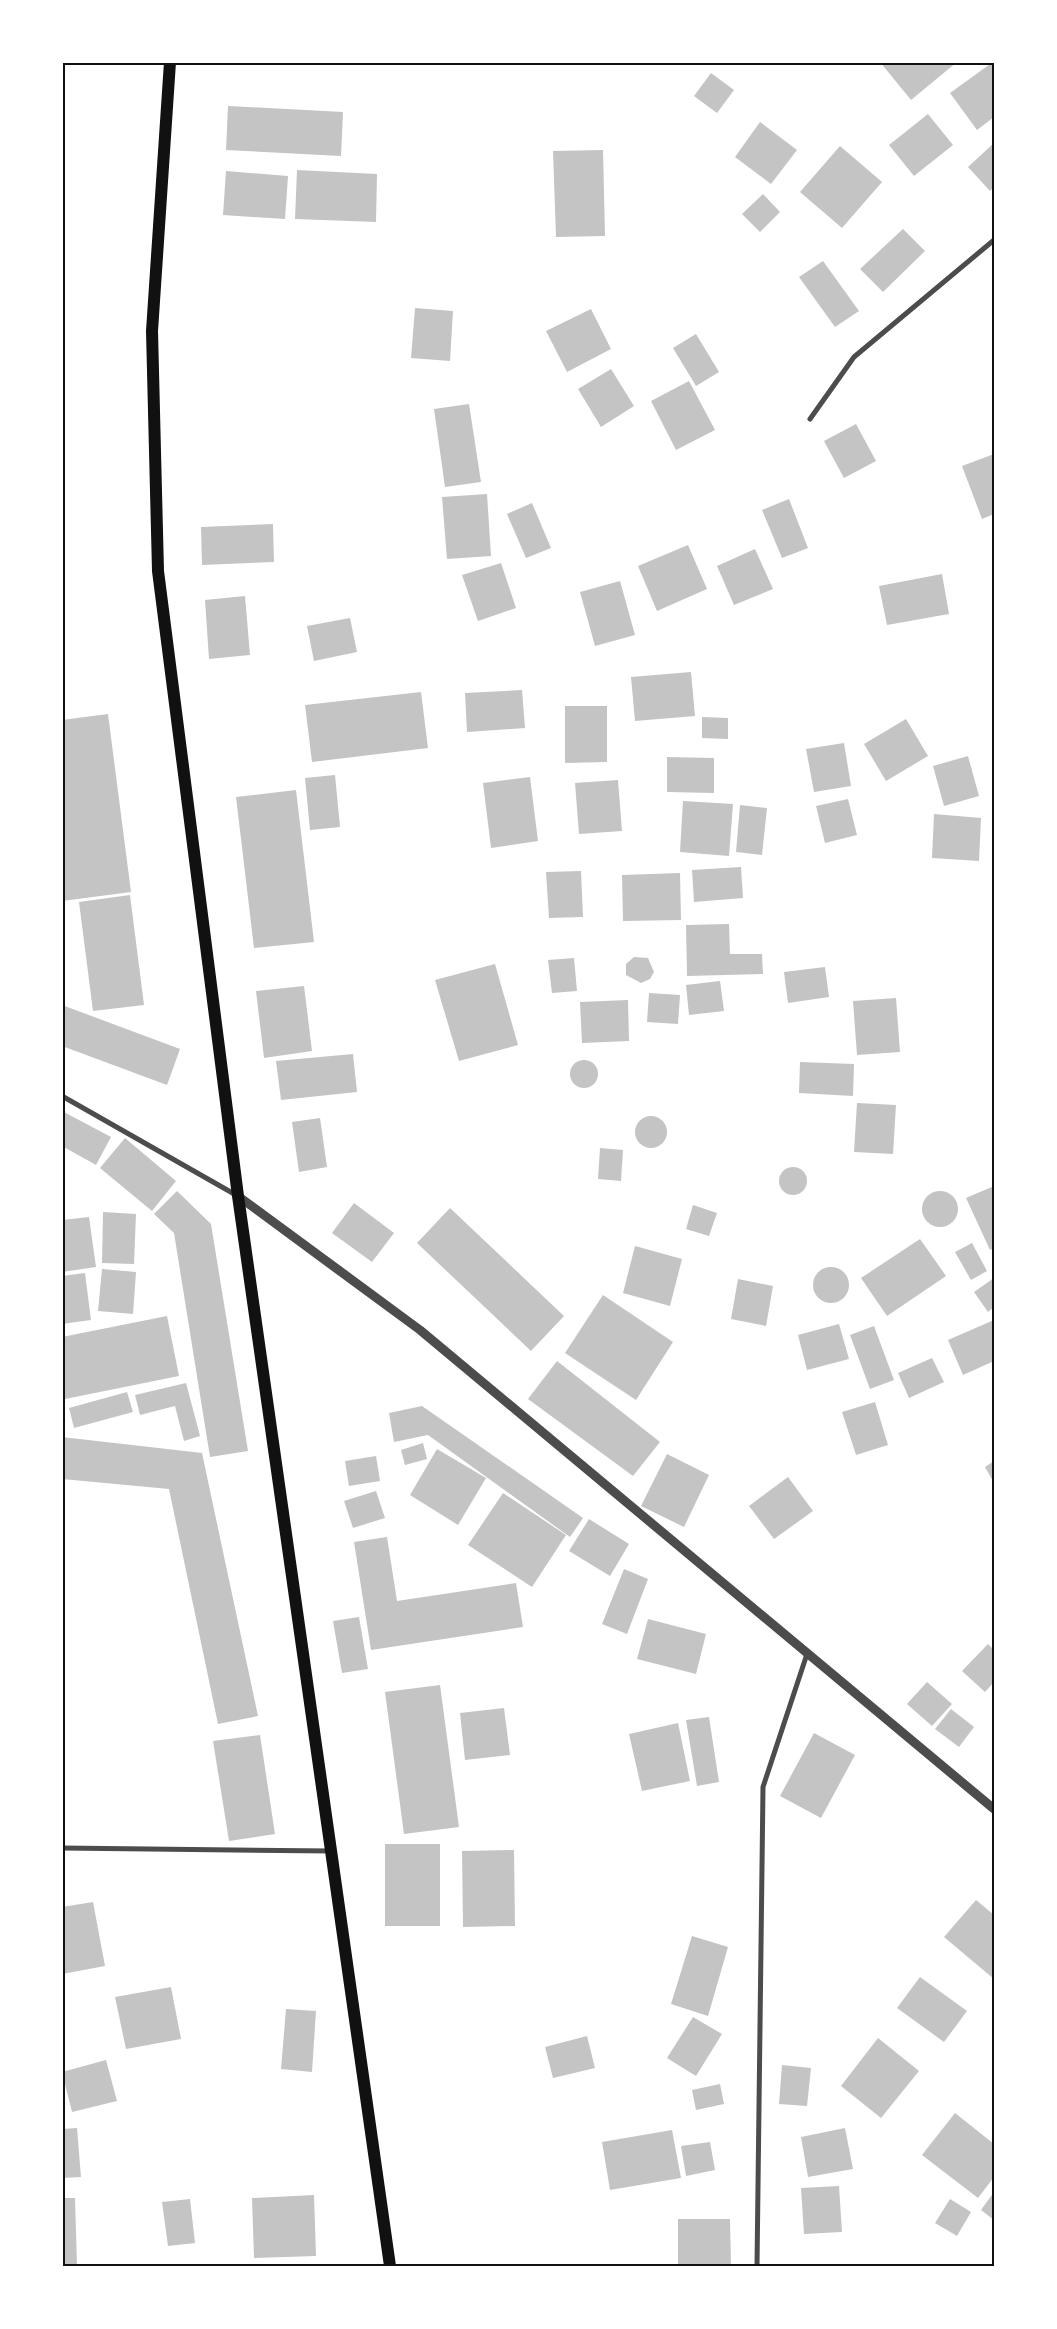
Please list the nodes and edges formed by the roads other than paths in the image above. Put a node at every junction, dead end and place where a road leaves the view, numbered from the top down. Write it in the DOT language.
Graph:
graph roads {
  1 [pos="170,62"];
  2 [pos="994,240"];
  3 [pos="810,419"];
  4 [pos="62,1096"];
  5 [pos="238,1196"];
  6 [pos="806,1654"];
  7 [pos="994,1809"];
  8 [pos="62,1848"];
  9 [pos="332,1851"];
  10 [pos="390,2266"];
  11 [pos="757,2266"];
  1 -- 5 [label="main road"];
  2 -- 3 [label="street"];
  4 -- 5 [label="street"];
  5 -- 6 [label="street"];
  5 -- 9 [label="main road"];
  6 -- 7 [label="street"];
  6 -- 11 [label="street"];
  8 -- 9 [label="street"];
  9 -- 10 [label="main road"];
}
